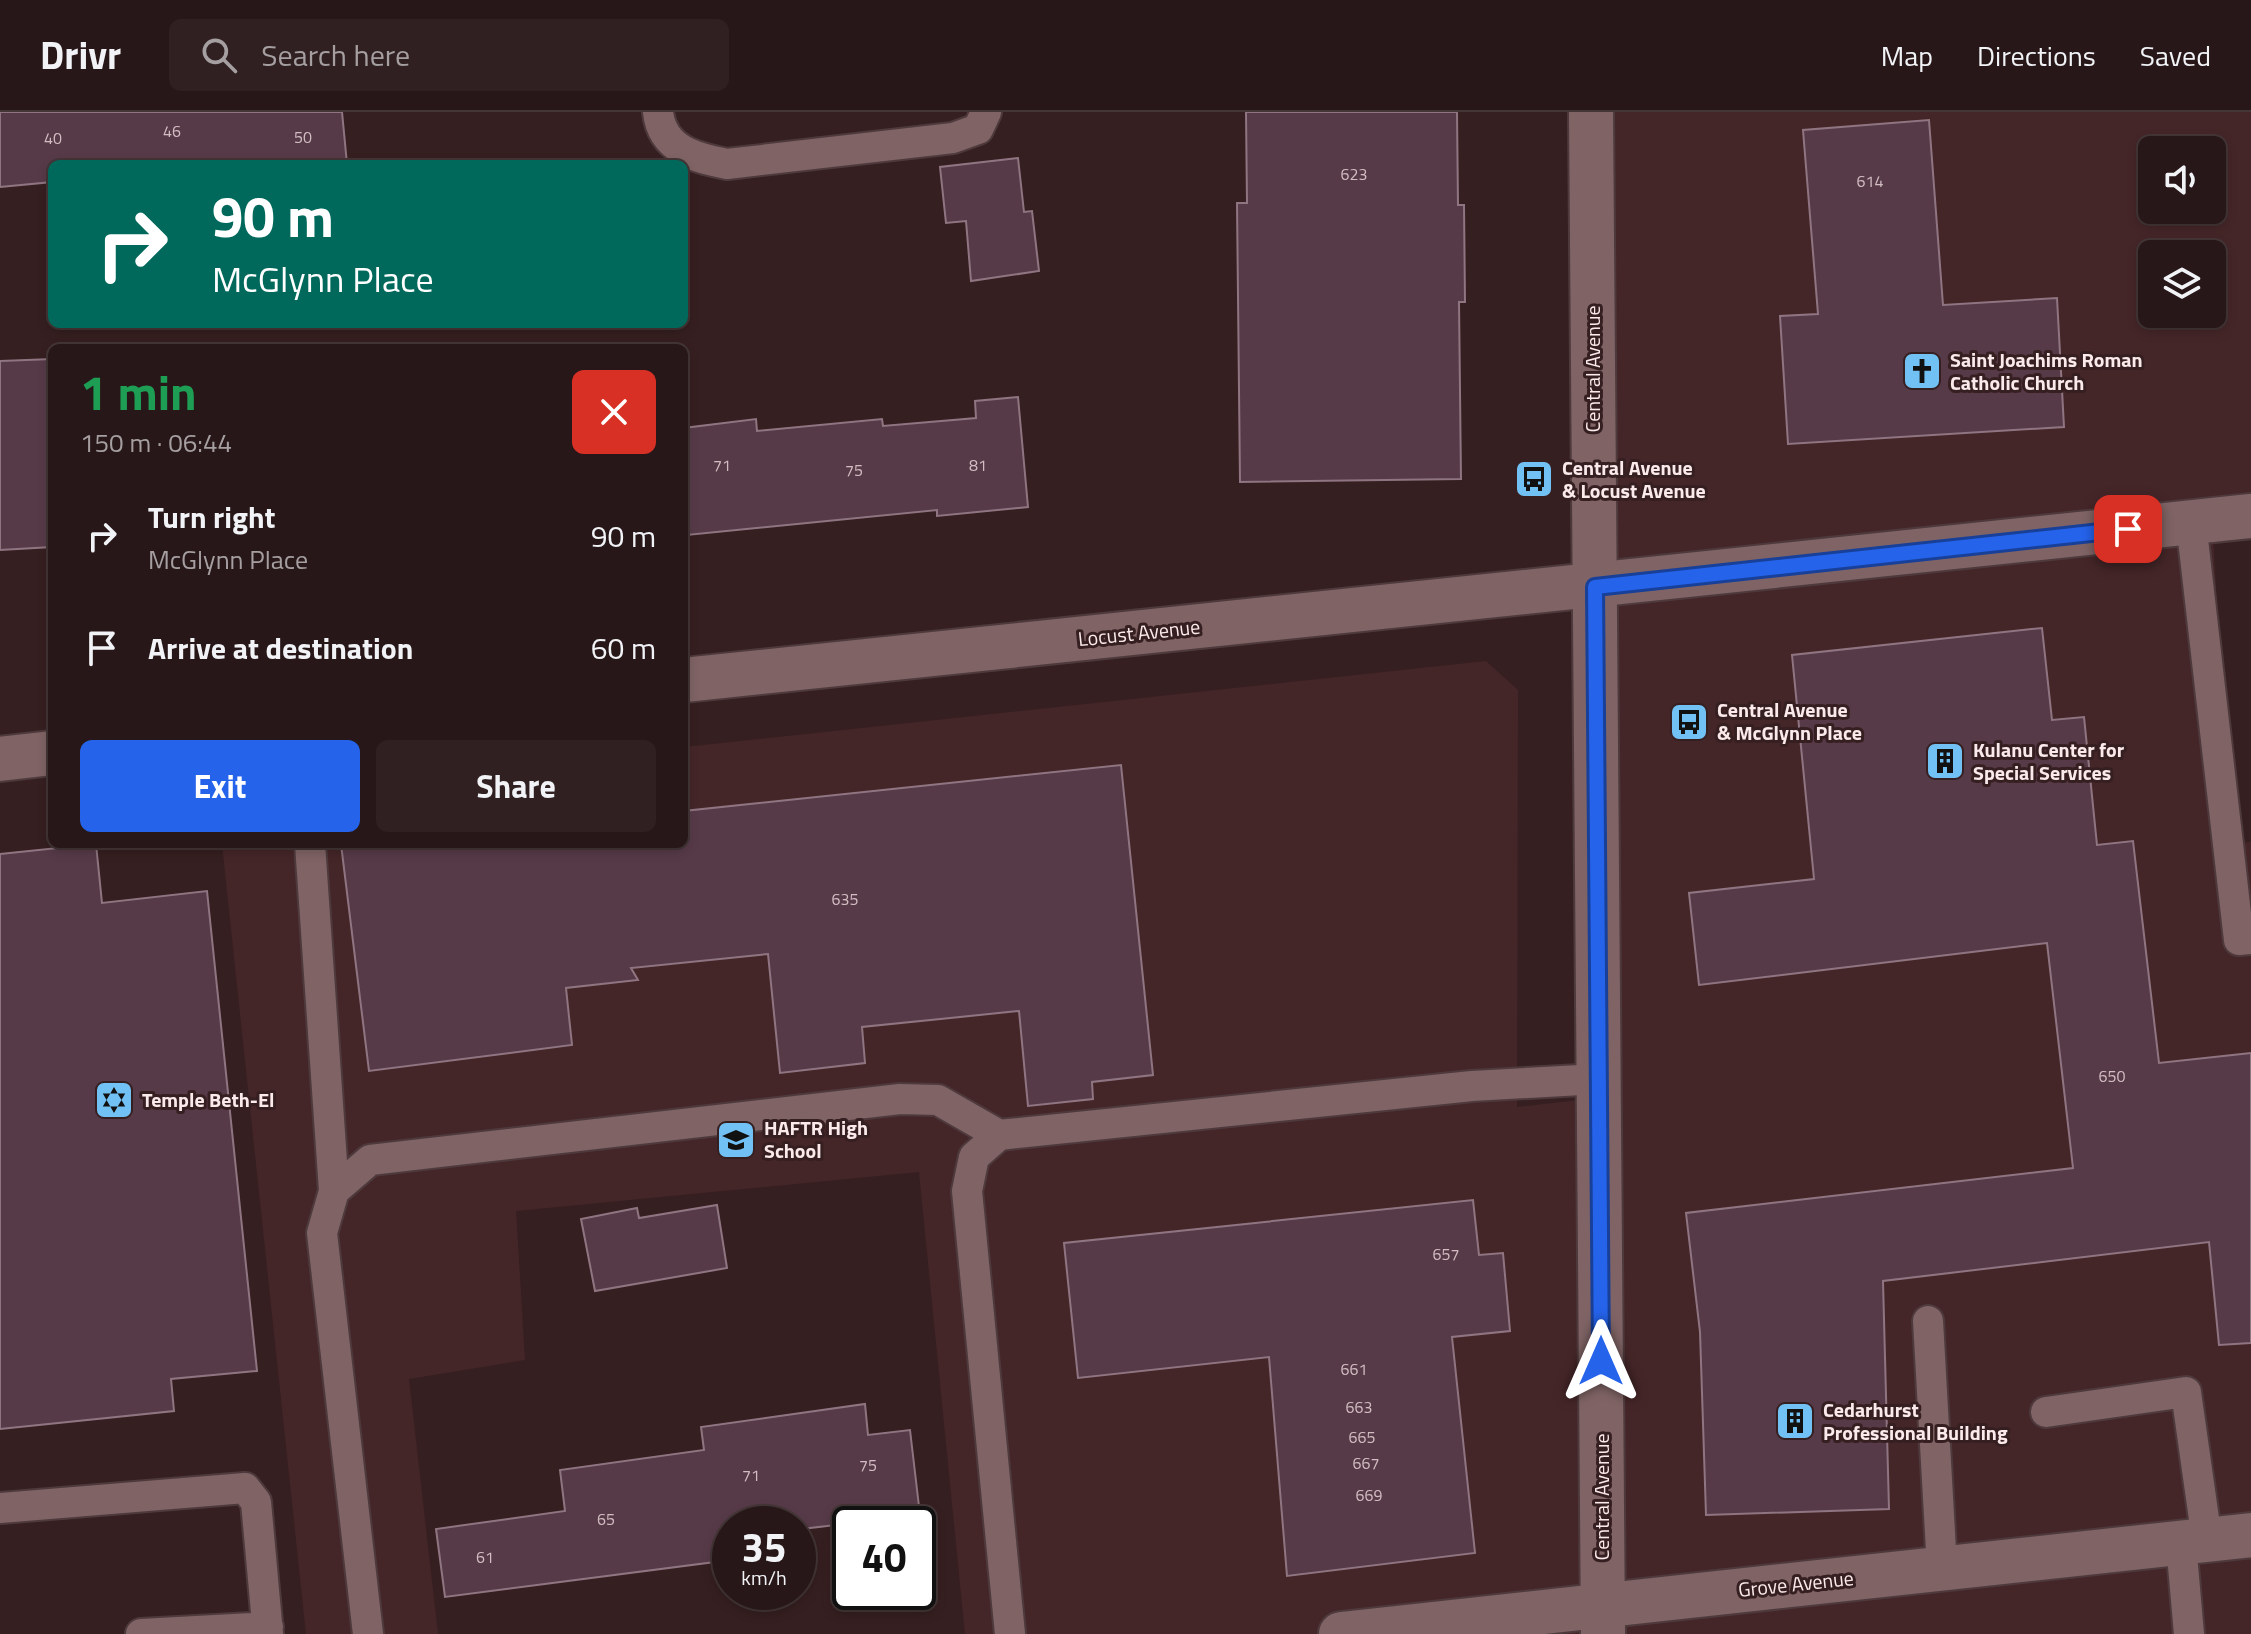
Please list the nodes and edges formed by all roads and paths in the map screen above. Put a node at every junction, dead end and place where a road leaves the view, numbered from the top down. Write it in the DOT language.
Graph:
graph roads {
  1 [pos="658,112"];
  2 [pos="986,112"];
  3 [pos="1591,112"];
  4 [pos="2251,516"];
  5 [pos="2191,522"];
  6 [pos="1595,587"];
  7 [pos="688,680"];
  8 [pos="48,753"];
  9 [pos="0,759"];
  10 [pos="310,848"];
  11 [pos="2251,939"];
  12 [pos="1599,1079"];
  13 [pos="999,1135"];
  14 [pos="334,1191"];
  15 [pos="1928,1321"];
  16 [pos="2046,1412"];
  17 [pos="0,1508"];
  18 [pos="2251,1535"];
  19 [pos="2194,1541"];
  20 [pos="1942,1568"];
  21 [pos="1603,1620"];
  22 [pos="268,1631"];
  23 [pos="141,1634"];
  24 [pos="368,1634"];
  25 [pos="1010,1634"];
  26 [pos="1341,1634"];
  27 [pos="2189,1634"];
  1 -- 2 [label="lane"];
  3 -- 6 [label="street, Central Avenue"];
  4 -- 5 [label="street, Locust Avenue"];
  5 -- 6 [label="street, Locust Avenue"];
  5 -- 11 [label="lane"];
  6 -- 7 [label="street, Locust Avenue"];
  6 -- 12 [label="street, Central Avenue"];
  8 -- 9 [label="street"];
  10 -- 14 [label="lane"];
  12 -- 13 [label="lane"];
  12 -- 21 [label="street, Central Avenue"];
  13 -- 14 [label="lane"];
  13 -- 25 [label="lane"];
  14 -- 24 [label="lane"];
  15 -- 20 [label="lane"];
  16 -- 19 [label="lane"];
  17 -- 22 [label="lane"];
  18 -- 19 [label="street, Grove Avenue"];
  19 -- 20 [label="street, Grove Avenue"];
  19 -- 27 [label="lane"];
  20 -- 21 [label="street, Grove Avenue"];
  21 -- 26 [label="street, Grove Avenue"];
  22 -- 23 [label="lane"];
}
